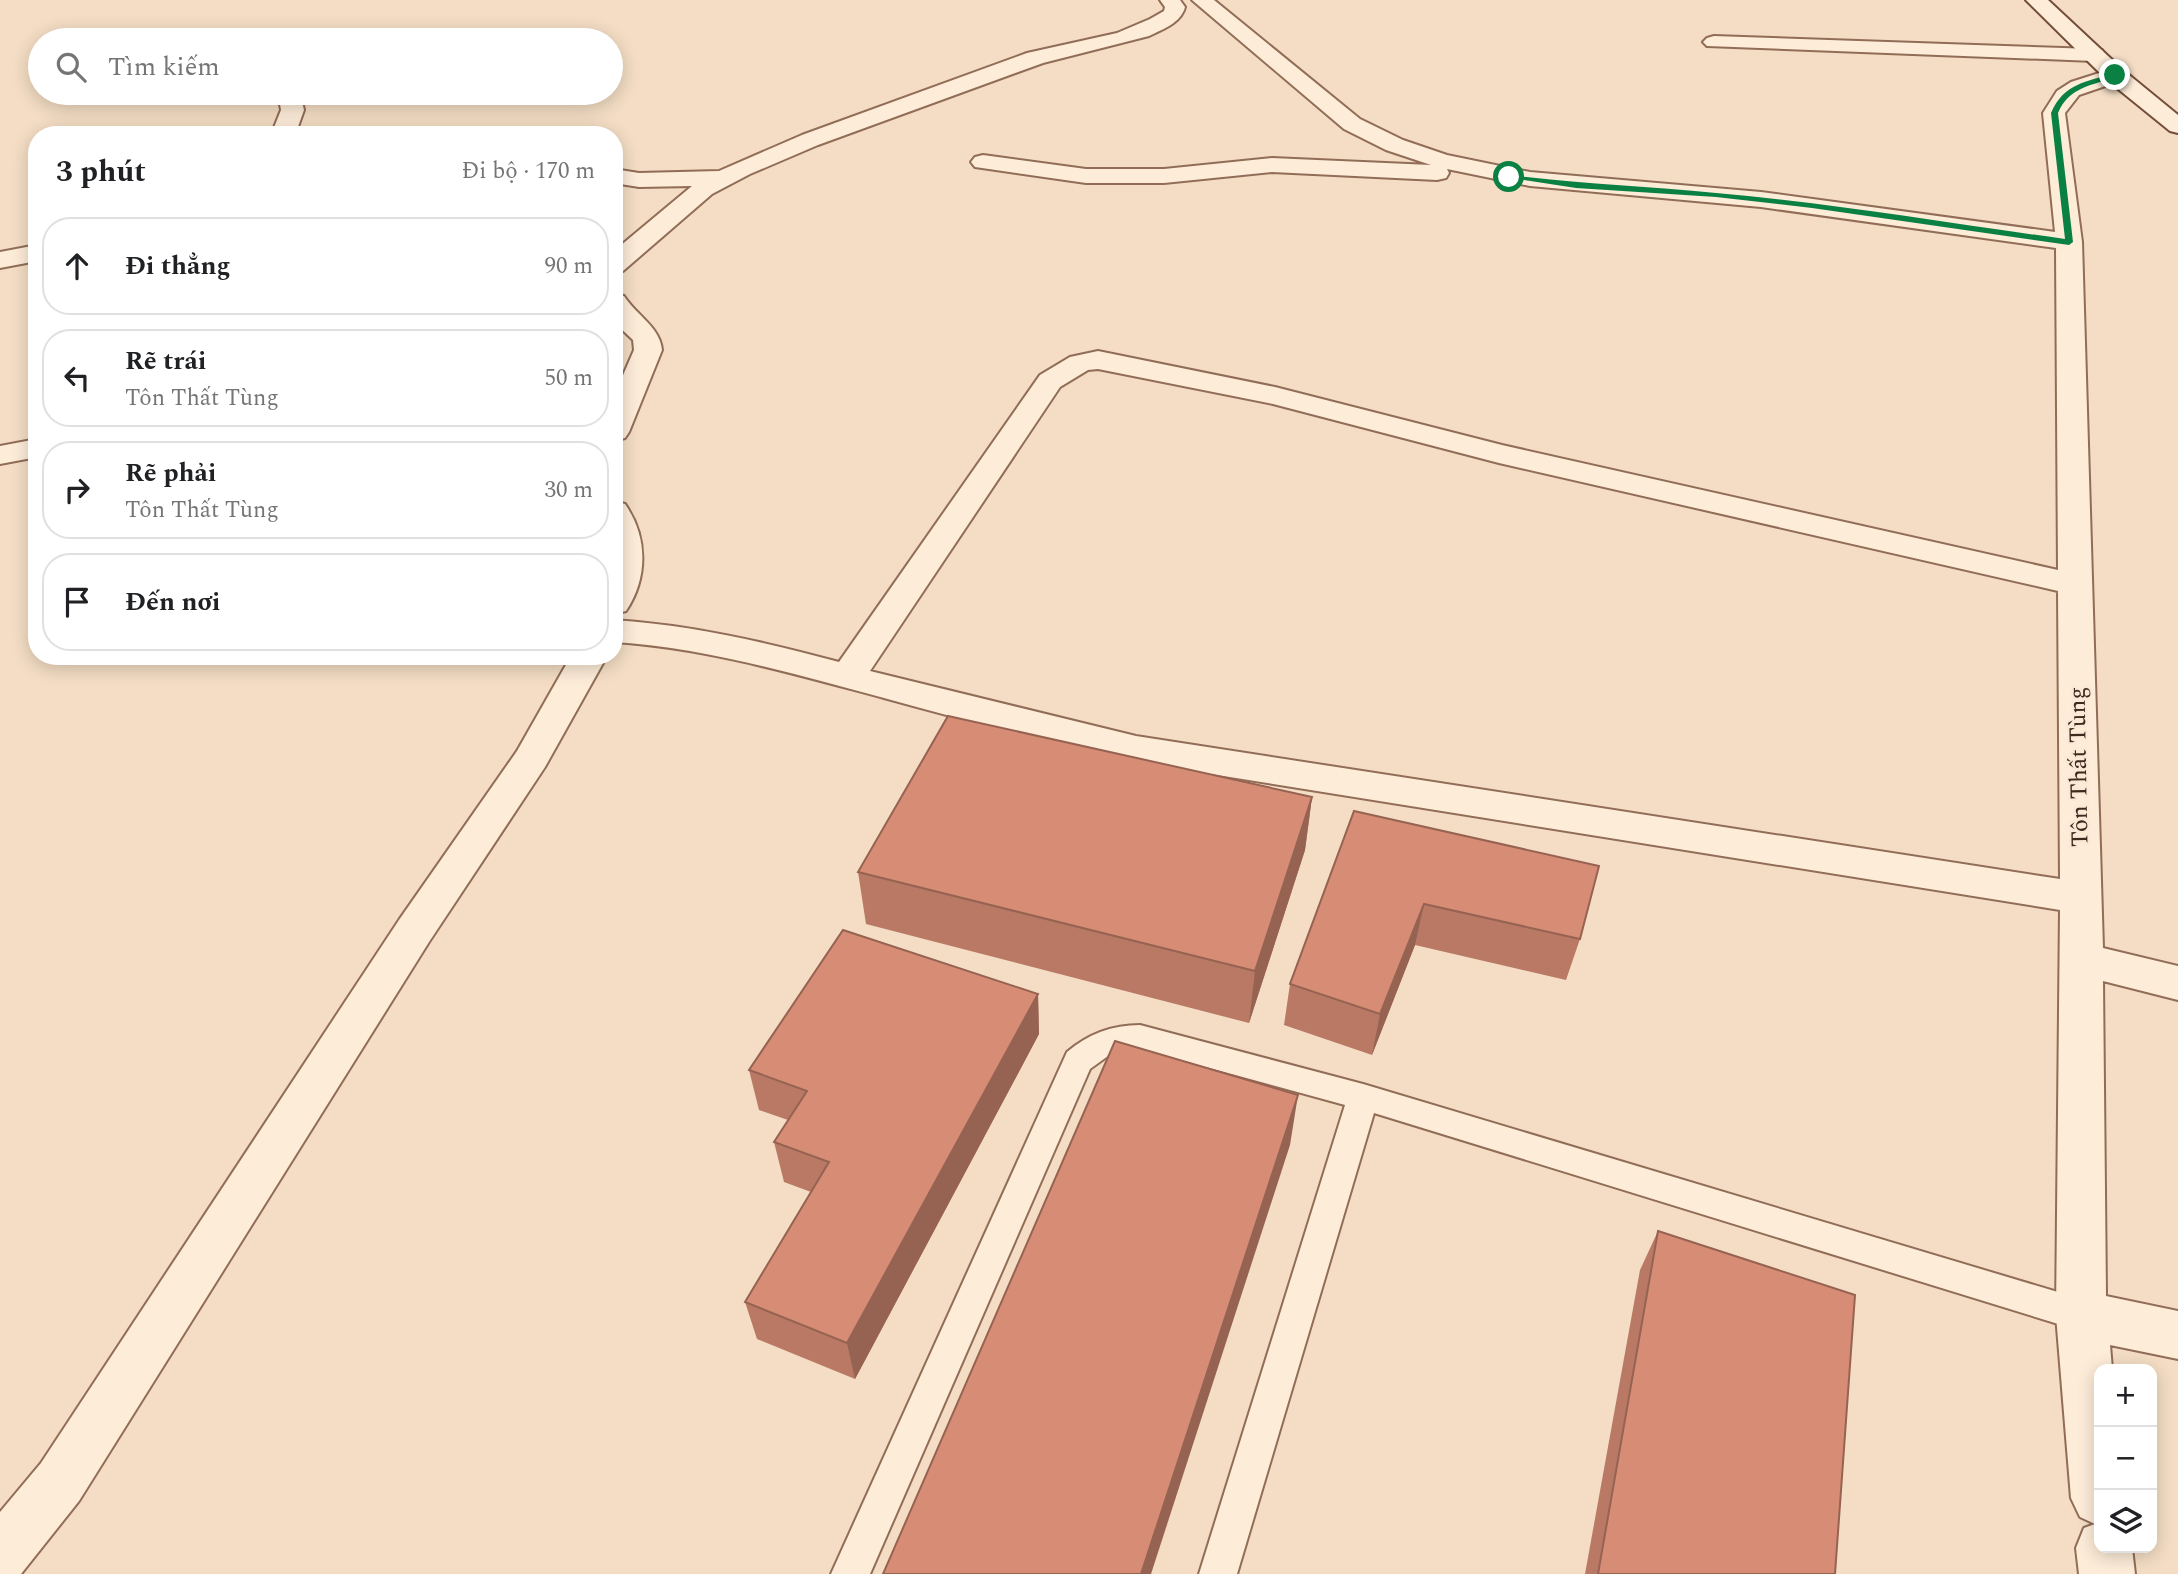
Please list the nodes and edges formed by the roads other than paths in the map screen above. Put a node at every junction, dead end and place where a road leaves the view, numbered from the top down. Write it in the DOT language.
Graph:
graph roads {
  1 [pos="1170,0"];
  2 [pos="1202,0"];
  3 [pos="2036,0"];
  4 [pos="1714,42"];
  5 [pos="2104,65"];
  6 [pos="294,105"];
  7 [pos="287,126"];
  8 [pos="2178,127"];
  9 [pos="983,162"];
  10 [pos="623,177"];
  11 [pos="1509,177"];
  12 [pos="724,178"];
  13 [pos="2069,242"];
  14 [pos="28,255"];
  15 [pos="623,257"];
  16 [pos="0,260"];
  17 [pos="623,315"];
  18 [pos="623,410"];
  19 [pos="28,450"];
  20 [pos="0,455"];
  21 [pos="623,539"];
  22 [pos="623,584"];
  23 [pos="2074,584"];
  24 [pos="623,632"];
  25 [pos="584,665"];
  26 [pos="848,676"];
  27 [pos="2081,898"];
  28 [pos="2082,959"];
  29 [pos="2178,983"];
  30 [pos="1363,1097"];
  31 [pos="2081,1315"];
  32 [pos="2178,1335"];
  33 [pos="2098,1490"];
  34 [pos="2105,1553"];
  35 [pos="0,1556"];
  36 [pos="850,1574"];
  37 [pos="1218,1574"];
  38 [pos="2107,1574"];
  1 -- 12 [label="street"];
  2 -- 11 [label="street"];
  3 -- 5 [label="street"];
  4 -- 5 [label="street"];
  5 -- 8 [label="street"];
  5 -- 13 [label="street, Tôn Thất Tùng"];
  6 -- 7 [label="street"];
  9 -- 11 [label="street"];
  10 -- 12 [label="street"];
  11 -- 13 [label="street"];
  12 -- 15 [label="street"];
  13 -- 23 [label="street, Tôn Thất Tùng"];
  14 -- 16 [label="street"];
  17 -- 18 [label="street"];
  19 -- 20 [label="street"];
  21 -- 22 [label="street"];
  23 -- 26 [label="street"];
  23 -- 27 [label="street, Tôn Thất Tùng"];
  24 -- 26 [label="street"];
  25 -- 35 [label="street"];
  26 -- 27 [label="street"];
  27 -- 28 [label="street, Tôn Thất Tùng"];
  28 -- 29 [label="street"];
  28 -- 31 [label="street, Tôn Thất Tùng"];
  30 -- 31 [label="lane"];
  30 -- 36 [label="lane"];
  30 -- 37 [label="lane"];
  31 -- 32 [label="street"];
  31 -- 33 [label="street, Tôn Thất Tùng"];
  34 -- 38 [label="street"];
}
